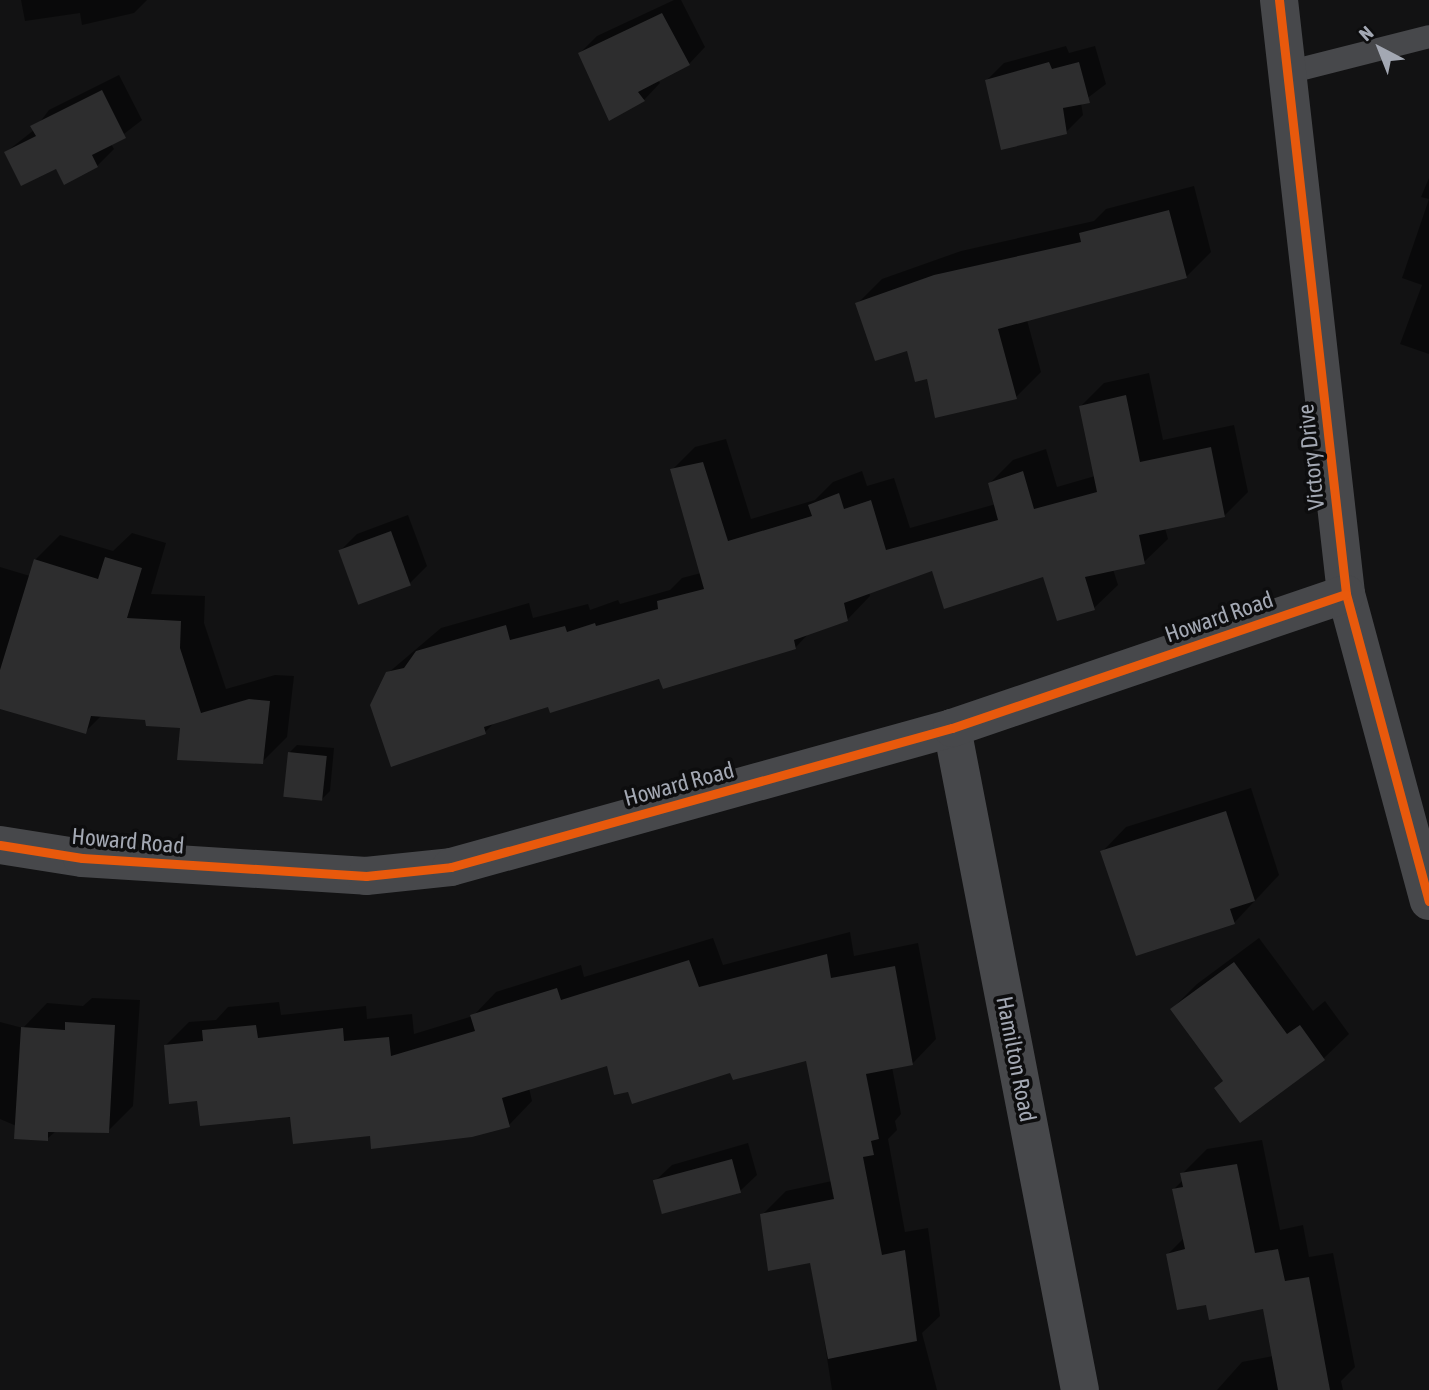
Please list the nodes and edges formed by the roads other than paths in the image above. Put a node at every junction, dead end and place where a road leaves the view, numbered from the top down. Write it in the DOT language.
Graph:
graph roads {
  1 [pos="1279,0"];
  2 [pos="1429,36"];
  3 [pos="1287,72"];
  4 [pos="1346,594"];
  5 [pos="952,728"];
  6 [pos="0,845"];
  7 [pos="1429,901"];
  8 [pos="1080,1390"];
  1 -- 3 [label="street, Victory Drive"];
  2 -- 3 [label="lane"];
  3 -- 4 [label="street, Victory Drive"];
  4 -- 5 [label="street, Howard Road"];
  4 -- 7 [label="street, Victory Drive"];
  5 -- 6 [label="street, Howard Road"];
  5 -- 8 [label="street, Hamilton Road"];
}
